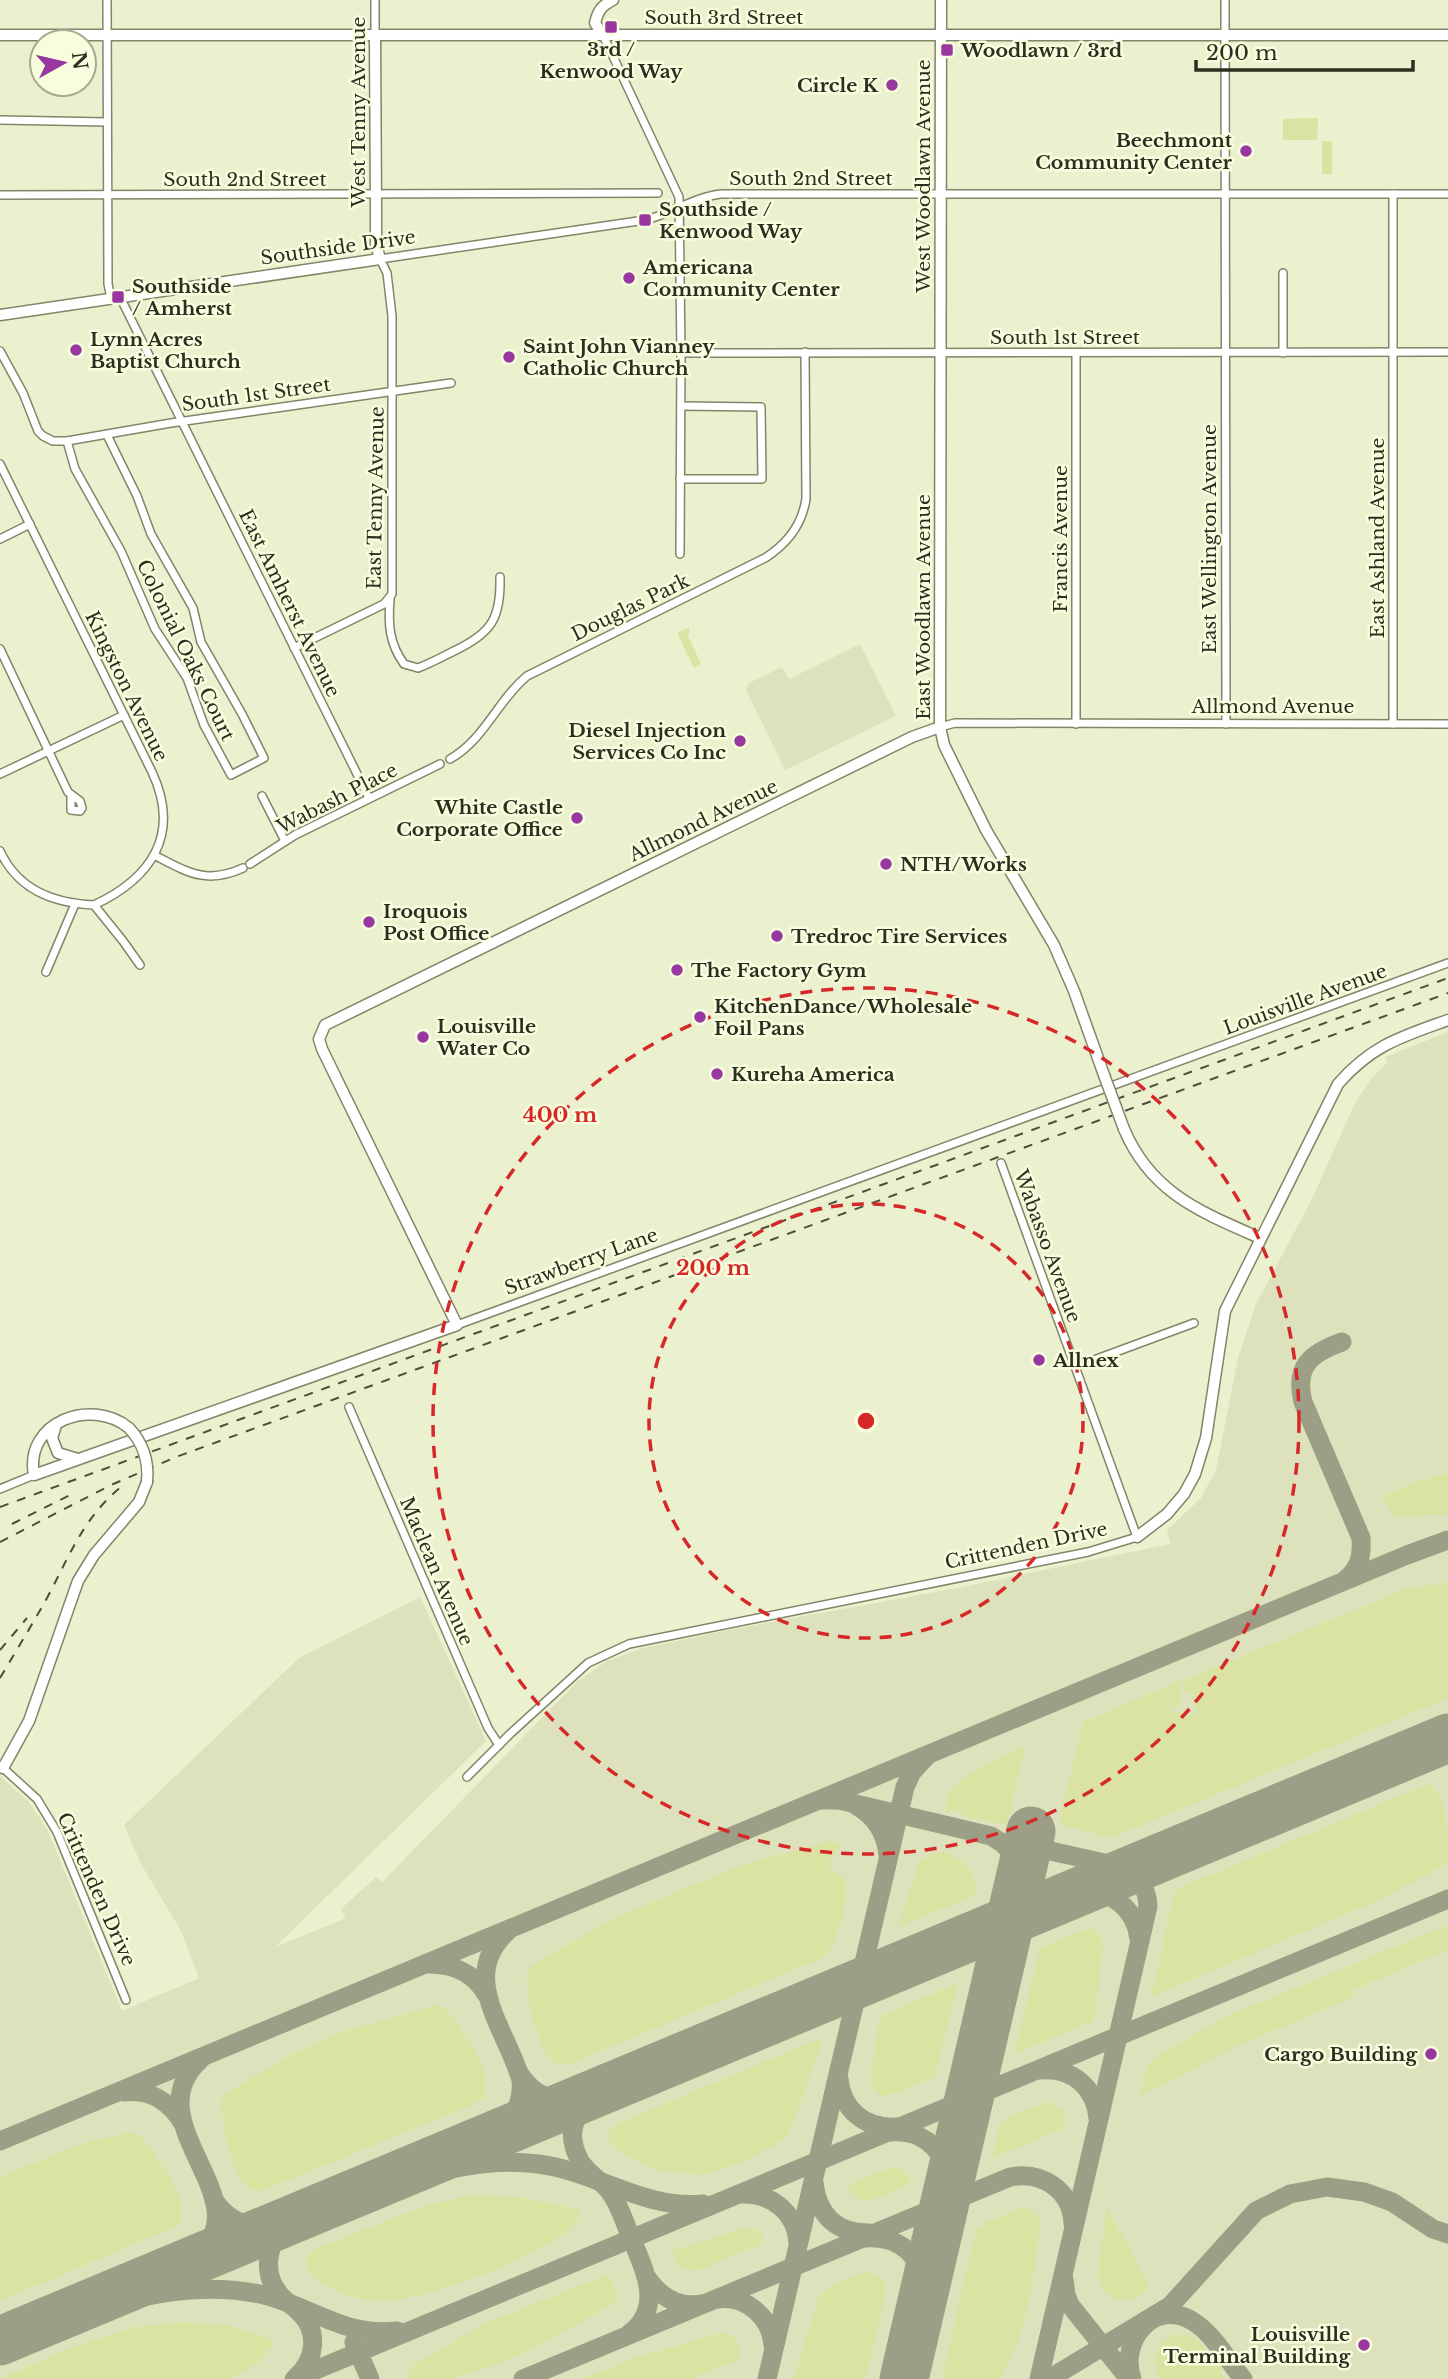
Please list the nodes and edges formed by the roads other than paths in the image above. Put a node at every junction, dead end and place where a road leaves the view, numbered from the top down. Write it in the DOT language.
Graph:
graph roads {
  1 [pos="107,0"];
  2 [pos="375,0"];
  3 [pos="613,0"];
  4 [pos="941,0"];
  5 [pos="1225,0"];
  6 [pos="1225,34"];
  7 [pos="0,35"];
  8 [pos="108,35"];
  9 [pos="603,35"];
  10 [pos="940,35"];
  11 [pos="1448,35"];
  12 [pos="375,36"];
  13 [pos="0,120"];
  14 [pos="107,122"];
  15 [pos="659,193"];
  16 [pos="1225,193"];
  17 [pos="376,194"];
  18 [pos="940,194"];
  19 [pos="1392,194"];
  20 [pos="1448,194"];
  21 [pos="0,195"];
  22 [pos="108,195"];
  23 [pos="680,208"];
  24 [pos="380,259"];
  25 [pos="1283,273"];
  26 [pos="116,297"];
  27 [pos="0,315"];
  28 [pos="0,351"];
  29 [pos="806,352"];
  30 [pos="1394,352"];
  31 [pos="1448,352"];
  32 [pos="681,353"];
  33 [pos="941,353"];
  34 [pos="1076,353"];
  35 [pos="1224,353"];
  36 [pos="1283,353"];
  37 [pos="451,383"];
  38 [pos="392,390"];
  39 [pos="681,406"];
  40 [pos="182,421"];
  41 [pos="107,435"];
  42 [pos="67,441"];
  43 [pos="0,464"];
  44 [pos="680,479"];
  45 [pos="30,524"];
  46 [pos="0,539"];
  47 [pos="680,554"];
  48 [pos="500,576"];
  49 [pos="387,601"];
  50 [pos="294,648"];
  51 [pos="0,649"];
  52 [pos="124,715"];
  53 [pos="1076,724"];
  54 [pos="1226,724"];
  55 [pos="1393,724"];
  56 [pos="1448,724"];
  57 [pos="940,727"];
  58 [pos="49,752"];
  59 [pos="450,759"];
  60 [pos="440,764"];
  61 [pos="0,774"];
  62 [pos="71,796"];
  63 [pos="262,796"];
  64 [pos="369,799"];
  65 [pos="285,841"];
  66 [pos="0,851"];
  67 [pos="154,855"];
  68 [pos="75,904"];
  69 [pos="94,905"];
  70 [pos="1448,963"];
  71 [pos="140,965"];
  72 [pos="46,972"];
  73 [pos="1448,1020"];
  74 [pos="1173,1064"];
  75 [pos="1001,1163"];
  76 [pos="1260,1238"];
  77 [pos="1194,1323"];
  78 [pos="457,1325"];
  79 [pos="1075,1367"];
  80 [pos="349,1407"];
  81 [pos="56,1424"];
  82 [pos="78,1460"];
  83 [pos="34,1475"];
  84 [pos="0,1489"];
  85 [pos="1137,1537"];
  86 [pos="499,1745"];
  87 [pos="1,1768"];
  88 [pos="467,1777"];
  89 [pos="126,2000"];
  1 -- 8 [label="street"];
  2 -- 12 [label="street, West Tenny Avenue"];
  3 -- 9 [label="main road"];
  4 -- 10 [label="main road, West Woodlawn Avenue"];
  5 -- 6 [label="street, East Wellington Avenue"];
  6 -- 10 [label="main road, South 3rd Street"];
  6 -- 11 [label="main road, South 3rd Street"];
  6 -- 16 [label="street, East Wellington Avenue"];
  7 -- 8 [label="main road, South 3rd Street"];
  8 -- 12 [label="main road, South 3rd Street"];
  8 -- 14 [label="street"];
  9 -- 10 [label="main road, South 3rd Street"];
  9 -- 12 [label="main road, South 3rd Street"];
  9 -- 23 [label="street"];
  10 -- 18 [label="main road, West Woodlawn Avenue"];
  12 -- 17 [label="main road, West Tenny Avenue"];
  13 -- 14 [label="street"];
  14 -- 22 [label="street"];
  15 -- 17 [label="street, South 2nd Street"];
  16 -- 18 [label="street, South 2nd Street"];
  16 -- 19 [label="street, South 2nd Street"];
  16 -- 35 [label="street, East Wellington Avenue"];
  17 -- 22 [label="street, South 2nd Street"];
  17 -- 24 [label="main road, West Tenny Avenue"];
  18 -- 23 [label="street, South 2nd Street"];
  18 -- 33 [label="main road, West Woodlawn Avenue"];
  19 -- 20 [label="street, South 2nd Street"];
  19 -- 30 [label="street, East Ashland Avenue"];
  21 -- 22 [label="street, South 2nd Street"];
  22 -- 26 [label="street"];
  23 -- 24 [label="street, Southside Drive"];
  23 -- 32 [label="street"];
  24 -- 26 [label="main road, Southside Drive"];
  24 -- 38 [label="street, West Tenny Avenue"];
  25 -- 36 [label="street"];
  26 -- 27 [label="main road, Southside Drive"];
  26 -- 40 [label="street, East Amherst Avenue"];
  28 -- 42 [label="street"];
  29 -- 32 [label="street, South 1st Street"];
  29 -- 33 [label="street, South 1st Street"];
  29 -- 59 [label="street, Douglas Park"];
  30 -- 31 [label="street, South 1st Street"];
  30 -- 36 [label="street, South 1st Street"];
  30 -- 55 [label="street, East Ashland Avenue"];
  32 -- 39 [label="street"];
  33 -- 34 [label="street, South 1st Street"];
  33 -- 57 [label="main road, East Woodlawn Avenue"];
  34 -- 35 [label="street, South 1st Street"];
  34 -- 53 [label="street, Francis Avenue"];
  35 -- 36 [label="street, South 1st Street"];
  35 -- 54 [label="street, East Wellington Avenue"];
  37 -- 38 [label="street, South 1st Street"];
  38 -- 40 [label="street, South 1st Street"];
  38 -- 49 [label="street, East Tenny Avenue"];
  39 -- 44 [label="street"];
  39 -- 44 [label="street"];
  40 -- 41 [label="street, South 1st Street"];
  40 -- 50 [label="street, East Amherst Avenue"];
  41 -- 42 [label="street, South 1st Street"];
  41 -- 42 [label="street, Colonial Oaks Court"];
  43 -- 45 [label="street, Kingston Avenue"];
  44 -- 47 [label="street"];
  45 -- 46 [label="street"];
  45 -- 52 [label="street, Kingston Avenue"];
  48 -- 49 [label="street, East Tenny Avenue"];
  49 -- 50 [label="street"];
  50 -- 64 [label="street, East Amherst Avenue"];
  51 -- 58 [label="street"];
  52 -- 58 [label="street"];
  52 -- 67 [label="street, Kingston Avenue"];
  53 -- 54 [label="street, Allmond Avenue"];
  53 -- 57 [label="street, Allmond Avenue"];
  54 -- 55 [label="street, Allmond Avenue"];
  55 -- 56 [label="street, Allmond Avenue"];
  57 -- 76 [label="main road, East Woodlawn Avenue, bridge"];
  57 -- 78 [label="main road, Allmond Avenue"];
  58 -- 61 [label="street"];
  58 -- 62 [label="street"];
  60 -- 64 [label="street, Wabash Place"];
  63 -- 65 [label="street"];
  64 -- 65 [label="street, Wabash Place"];
  65 -- 67 [label="street, Wabash Place"];
  66 -- 68 [label="street"];
  67 -- 69 [label="street, Kingston Avenue"];
  68 -- 69 [label="street"];
  68 -- 72 [label="street"];
  69 -- 71 [label="street"];
  70 -- 74 [label="street, Louisville Avenue"];
  73 -- 76 [label="main road, Crittenden Drive"];
  74 -- 78 [label="street, Strawberry Lane"];
  75 -- 79 [label="street, Wabasso Avenue"];
  76 -- 85 [label="main road, Crittenden Drive"];
  77 -- 79 [label="street"];
  78 -- 82 [label="main road, Strawberry Lane"];
  79 -- 85 [label="street, Wabasso Avenue"];
  80 -- 86 [label="street, Maclean Avenue"];
  81 -- 82 [label="main road"];
  81 -- 83 [label="main road"];
  81 -- 87 [label="main road, bridge"];
  82 -- 83 [label="main road, Strawberry Lane"];
  83 -- 84 [label="street, Strawberry Lane"];
  85 -- 86 [label="street, Crittenden Drive"];
  86 -- 88 [label="street, Crittenden Drive"];
  87 -- 89 [label="street, Crittenden Drive"];
}
